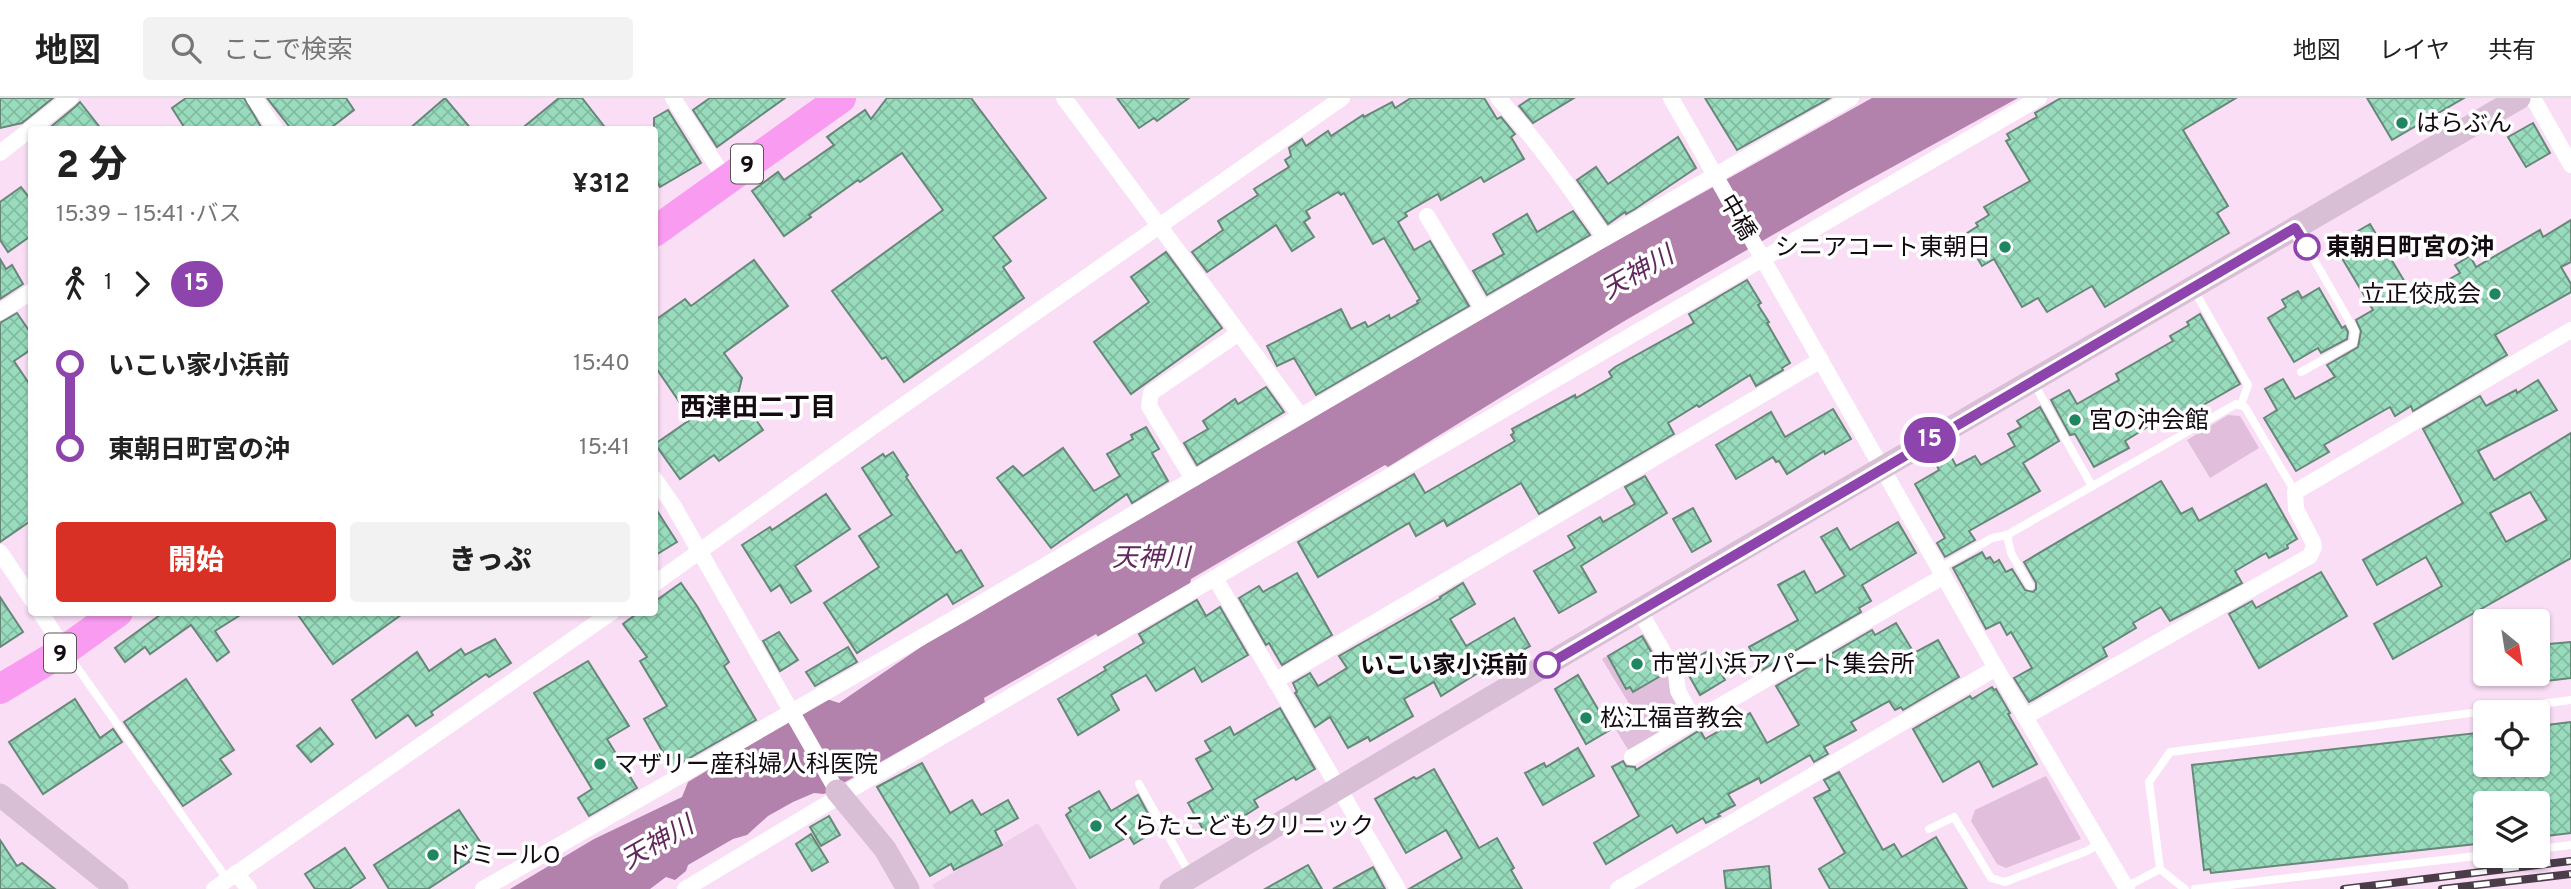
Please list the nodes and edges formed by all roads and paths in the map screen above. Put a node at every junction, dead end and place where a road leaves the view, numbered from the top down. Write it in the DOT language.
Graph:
graph roads {
  1 [pos="70,98"];
  2 [pos="254,98"];
  3 [pos="673,98"];
  4 [pos="841,98"];
  5 [pos="1064,98"];
  6 [pos="1342,98"];
  7 [pos="1498,98"];
  8 [pos="1671,98"];
  9 [pos="1851,98"];
  10 [pos="2039,98"];
  11 [pos="2519,98"];
  12 [pos="2533,98"];
  13 [pos="37,126"];
  14 [pos="273,126"];
  15 [pos="28,133"];
  16 [pos="0,153"];
  17 [pos="2571,165"];
  18 [pos="1716,179"];
  19 [pos="726,180"];
  20 [pos="1427,216"];
  21 [pos="1159,225"];
  22 [pos="2295,228"];
  23 [pos="658,229"];
  24 [pos="1605,238"];
  25 [pos="1761,257"];
  26 [pos="2193,287"];
  27 [pos="28,294"];
  28 [pos="1483,309"];
  29 [pos="0,312"];
  30 [pos="2571,330"];
  31 [pos="1239,333"];
  32 [pos="1821,360"];
  33 [pos="2301,372"];
  34 [pos="2032,380"];
  35 [pos="2241,405"];
  36 [pos="1300,415"];
  37 [pos="1883,467"];
  38 [pos="1193,479"];
  39 [pos="658,484"];
  40 [pos="2092,486"];
  41 [pos="2295,492"];
  42 [pos="2007,535"];
  43 [pos="0,552"];
  44 [pos="699,553"];
  45 [pos="1942,572"];
  46 [pos="1215,578"];
  47 [pos="658,581"];
  48 [pos="2030,586"];
  49 [pos="28,594"];
  50 [pos="1639,610"];
  51 [pos="43,616"];
  52 [pos="112,616"];
  53 [pos="606,616"];
  54 [pos="65,650"];
  55 [pos="1996,668"];
  56 [pos="1275,681"];
  57 [pos="0,689"];
  58 [pos="2571,700"];
  59 [pos="792,715"];
  60 [pos="2025,717"];
  61 [pos="1694,720"];
  62 [pos="1632,757"];
  63 [pos="1139,784"];
  64 [pos="1338,787"];
  65 [pos="838,794"];
  66 [pos="0,796"];
  67 [pos="1929,829"];
  68 [pos="2100,844"];
  69 [pos="2571,845"];
  70 [pos="2550,848"];
  71 [pos="2473,856"];
  72 [pos="2160,869"];
  73 [pos="1192,876"];
  74 [pos="226,880"];
  75 [pos="2126,888"];
  76 [pos="117,889"];
  77 [pos="249,889"];
  78 [pos="483,889"];
  79 [pos="685,889"];
  80 [pos="908,889"];
  81 [pos="1171,889"];
  82 [pos="1398,889"];
  83 [pos="1618,889"];
  84 [pos="2185,889"];
  85 [pos="2195,889"];
  1 -- 13 [label="street"];
  2 -- 14 [label="street"];
  3 -- 19 [label="street"];
  4 -- 19 [label="highway, 9"];
  5 -- 21 [label="street"];
  6 -- 21 [label="street"];
  7 -- 24 [label="street"];
  8 -- 18 [label="street, 中橋"];
  9 -- 18 [label="street"];
  10 -- 25 [label="street"];
  11 -- 22 [label="street"];
  12 -- 17 [label="street"];
  15 -- 16 [label="street"];
  18 -- 24 [label="street"];
  18 -- 25 [label="street, 中橋"];
  19 -- 23 [label="highway, 9"];
  20 -- 28 [label="street"];
  21 -- 31 [label="street"];
  21 -- 44 [label="street"];
  22 -- 26 [label="street"];
  22 -- 33 [label="lane"];
  24 -- 28 [label="street"];
  25 -- 32 [label="street, 中橋"];
  25 -- 46 [label="street"];
  26 -- 34 [label="street"];
  26 -- 35 [label="lane"];
  27 -- 29 [label="street"];
  28 -- 36 [label="street"];
  30 -- 41 [label="street"];
  31 -- 36 [label="street"];
  31 -- 38 [label="street"];
  32 -- 37 [label="street, 中橋"];
  32 -- 56 [label="street"];
  34 -- 37 [label="street"];
  34 -- 40 [label="lane"];
  35 -- 40 [label="lane"];
  35 -- 41 [label="lane"];
  36 -- 38 [label="street"];
  37 -- 45 [label="street, 中橋"];
  37 -- 50 [label="street"];
  38 -- 59 [label="street"];
  39 -- 44 [label="street"];
  40 -- 42 [label="lane"];
  41 -- 60 [label="street"];
  42 -- 45 [label="lane"];
  42 -- 48 [label="lane"];
  43 -- 49 [label="street"];
  44 -- 47 [label="street"];
  44 -- 59 [label="street"];
  45 -- 55 [label="street, 中橋"];
  45 -- 61 [label="street"];
  46 -- 56 [label="street"];
  46 -- 65 [label="street"];
  50 -- 61 [label="street"];
  50 -- 64 [label="street"];
  51 -- 54 [label="street"];
  52 -- 54 [label="highway, 9"];
  53 -- 74 [label="street"];
  54 -- 57 [label="highway, 9"];
  54 -- 74 [label="lane"];
  55 -- 60 [label="street, 中橋"];
  55 -- 83 [label="street"];
  56 -- 64 [label="street"];
  58 -- 72 [label="lane"];
  59 -- 65 [label="street"];
  59 -- 78 [label="street"];
  60 -- 68 [label="street, 中橋"];
  61 -- 62 [label="street"];
  63 -- 73 [label="lane"];
  64 -- 73 [label="street"];
  64 -- 82 [label="street"];
  65 -- 79 [label="street"];
  65 -- 80 [label="street"];
  66 -- 76 [label="street"];
  67 -- 68 [label="lane"];
  68 -- 75 [label="street, 中橋"];
  69 -- 70 [label="lane"];
  71 -- 85 [label="lane"];
  72 -- 75 [label="lane"];
  72 -- 84 [label="lane"];
  73 -- 81 [label="street"];
  74 -- 77 [label="street"];
}
